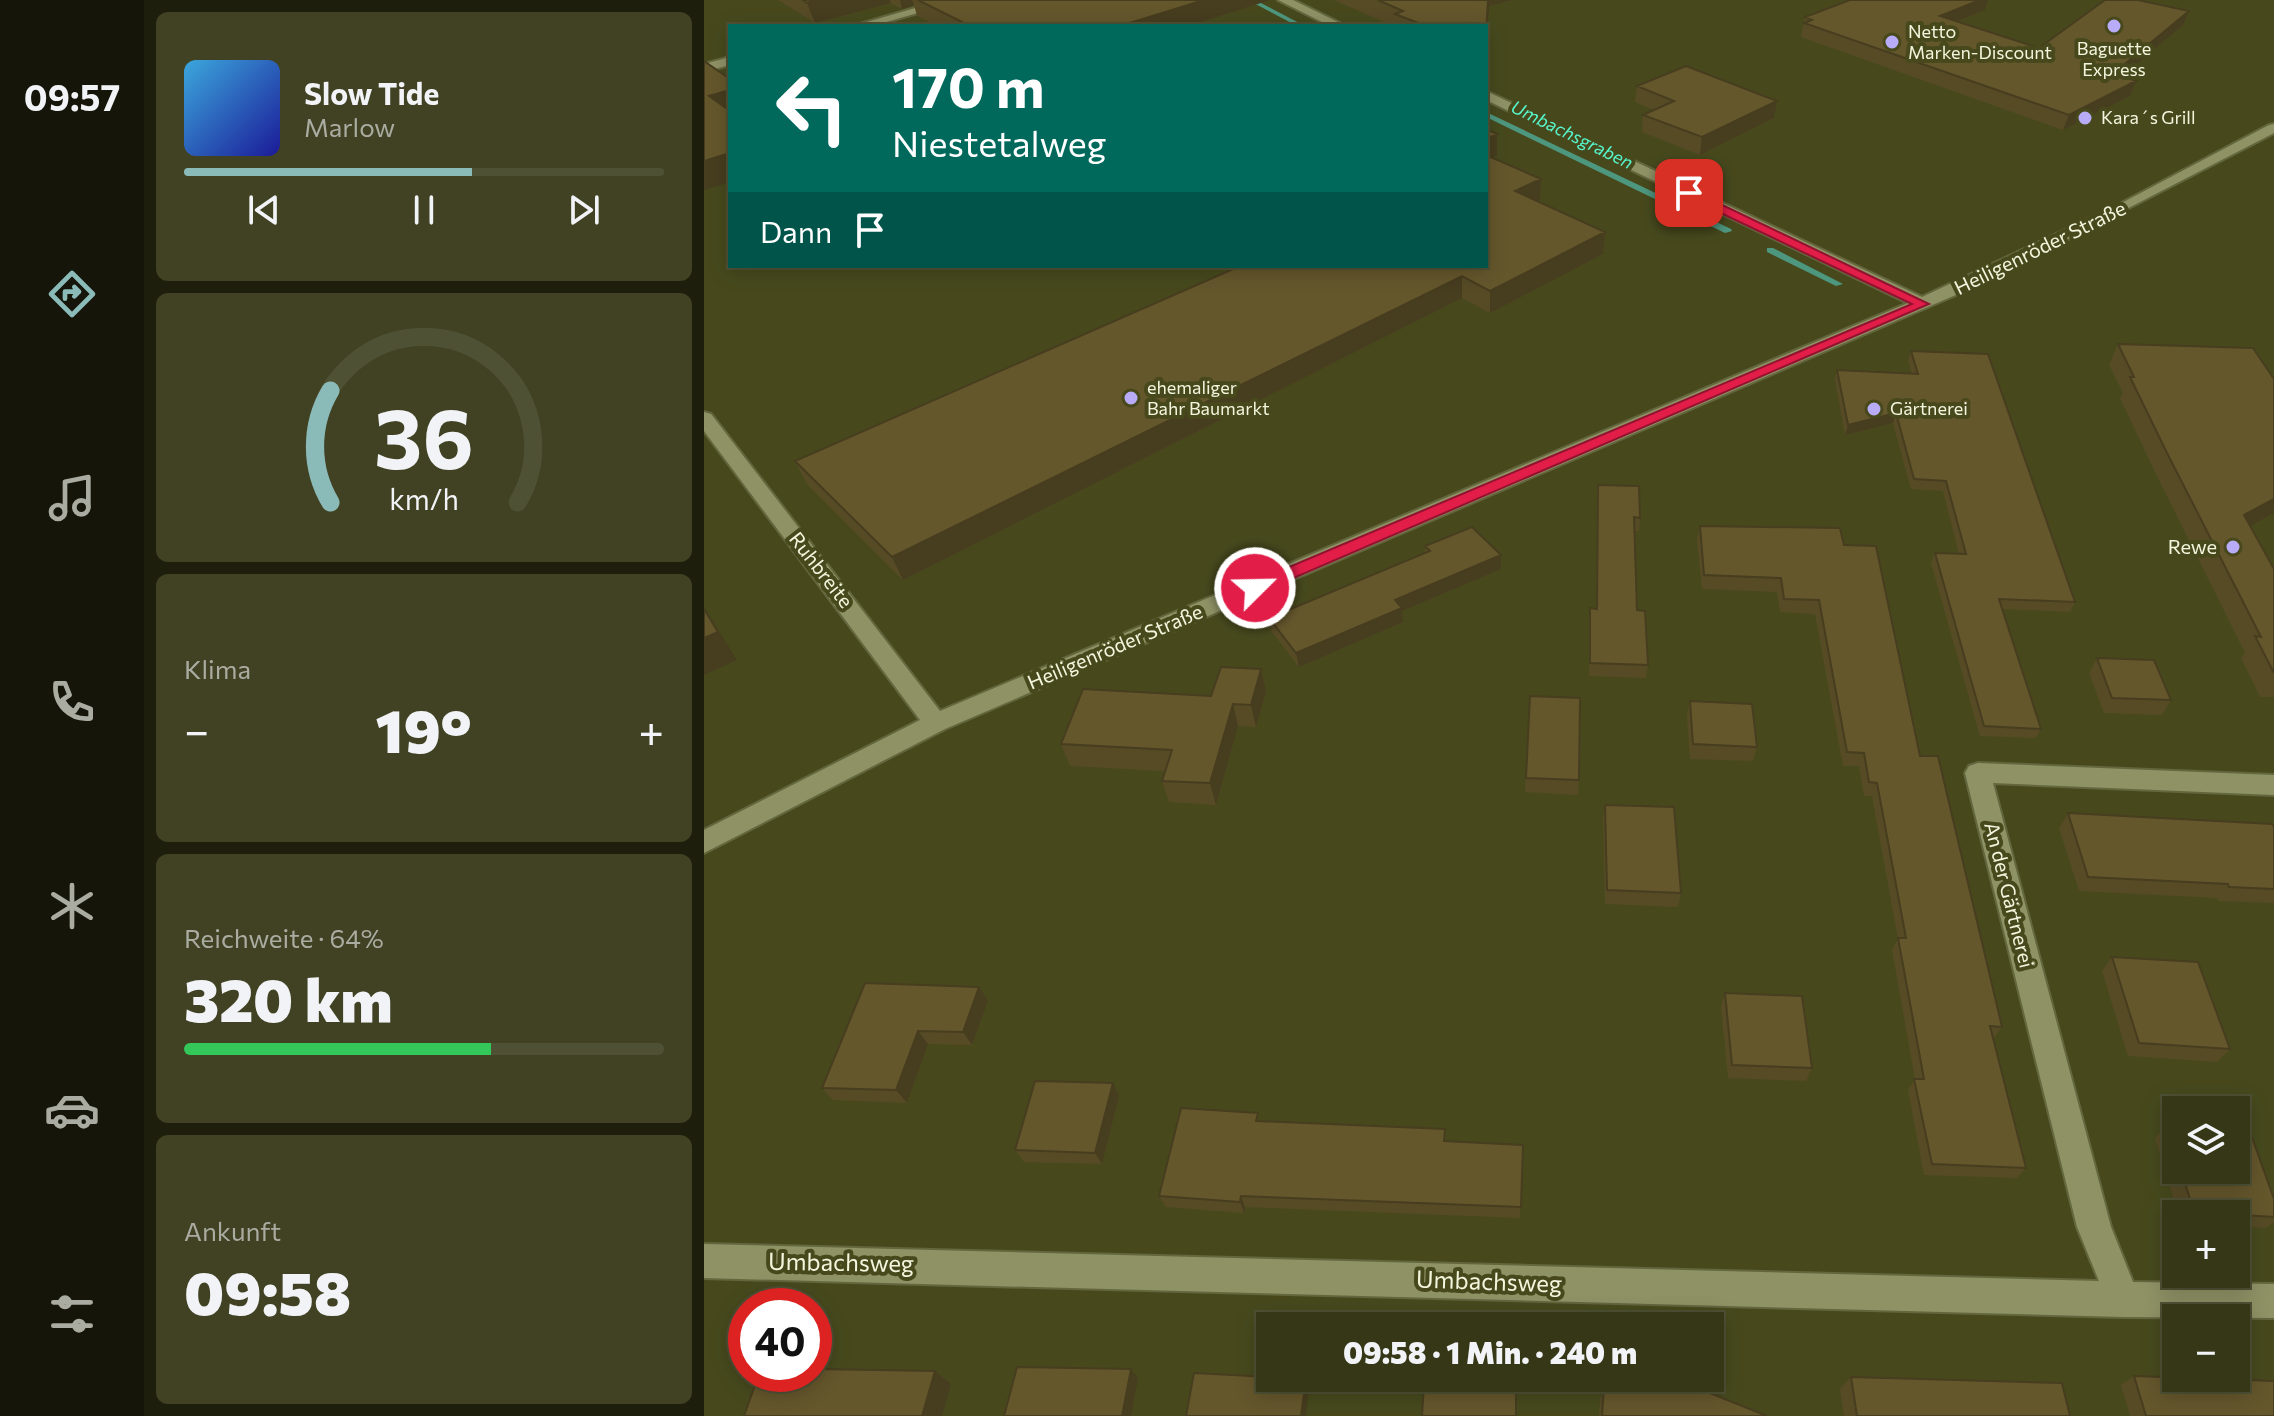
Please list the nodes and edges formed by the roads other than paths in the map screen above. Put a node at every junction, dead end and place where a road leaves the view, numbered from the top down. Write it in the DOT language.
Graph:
graph roads {
  1 [pos="956,0"];
  2 [pos="1284,0"];
  3 [pos="866,24"];
  4 [pos="1336,24"];
  5 [pos="728,62"];
  6 [pos="704,68"];
  7 [pos="1488,96"];
  8 [pos="2268,136"];
  9 [pos="1923,304"];
  10 [pos="704,418"];
  11 [pos="936,723"];
  12 [pos="2274,785"];
  13 [pos="704,842"];
  14 [pos="704,1261"];
  15 [pos="2123,1300"];
  16 [pos="2274,1301"];
  1 -- 3 [label="street"];
  2 -- 4 [label="street"];
  5 -- 6 [label="street"];
  7 -- 9 [label="street"];
  8 -- 9 [label="street, Heiligenröder Straße"];
  9 -- 11 [label="street, Heiligenröder Straße"];
  10 -- 11 [label="street, Ruhbreite"];
  11 -- 13 [label="street, Heiligenröder Straße"];
  12 -- 15 [label="street, An der Gärtnerei"];
  14 -- 15 [label="street, Umbachsweg"];
  15 -- 16 [label="street, Umbachsweg"];
}
